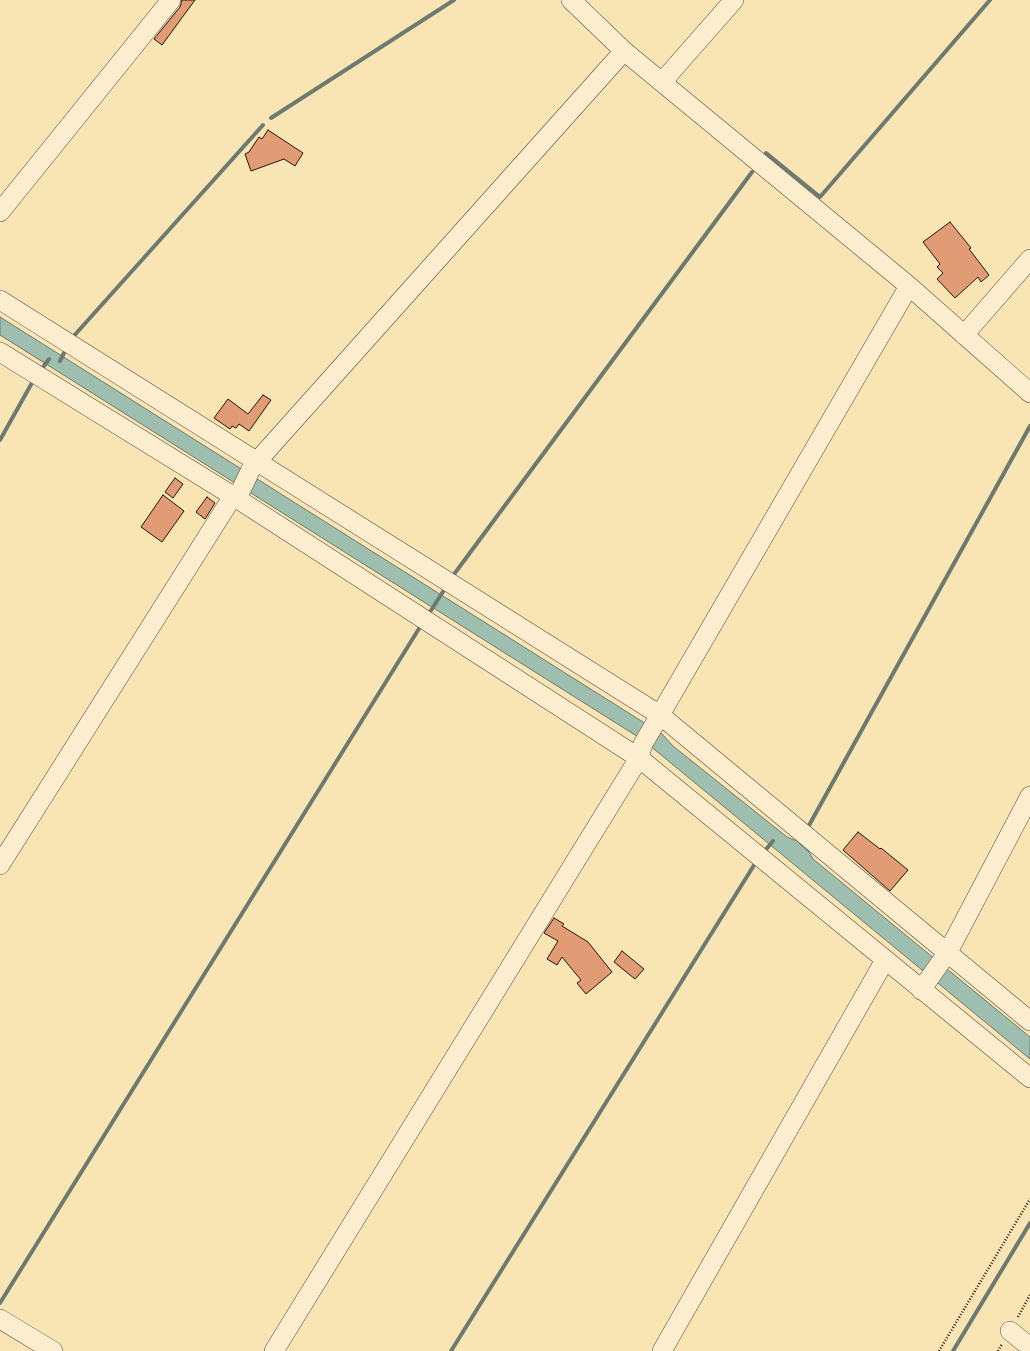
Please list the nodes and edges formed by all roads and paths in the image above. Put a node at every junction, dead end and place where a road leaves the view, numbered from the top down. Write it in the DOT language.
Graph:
graph roads {
  1 [pos="171,0"];
  2 [pos="571,0"];
  3 [pos="734,0"];
  4 [pos="624,50"];
  5 [pos="662,82"];
  6 [pos="0,212"];
  7 [pos="1030,259"];
  8 [pos="909,286"];
  9 [pos="0,300"];
  10 [pos="964,335"];
  11 [pos="0,352"];
  12 [pos="1030,393"];
  13 [pos="255,464"];
  14 [pos="237,493"];
  15 [pos="658,718"];
  16 [pos="641,751"];
  17 [pos="1030,796"];
  18 [pos="0,865"];
  19 [pos="946,956"];
  20 [pos="886,960"];
  21 [pos="924,986"];
  22 [pos="1030,1021"];
  23 [pos="1030,1078"];
  24 [pos="1030,1199"];
  25 [pos="0,1319"];
  26 [pos="1010,1331"];
  27 [pos="1030,1347"];
  28 [pos="53,1351"];
  29 [pos="274,1351"];
  30 [pos="662,1351"];
  31 [pos="939,1351"];
  1 -- 6 [label="street"];
  2 -- 4 [label="street"];
  3 -- 5 [label="street"];
  4 -- 5 [label="street"];
  4 -- 13 [label="street"];
  5 -- 8 [label="street"];
  7 -- 10 [label="street"];
  8 -- 10 [label="street"];
  8 -- 15 [label="street"];
  9 -- 13 [label="street"];
  10 -- 12 [label="street"];
  11 -- 14 [label="street"];
  13 -- 14 [label="street"];
  13 -- 15 [label="street"];
  14 -- 16 [label="street"];
  14 -- 18 [label="street"];
  15 -- 16 [label="street"];
  15 -- 19 [label="street"];
  16 -- 20 [label="street"];
  16 -- 29 [label="street"];
  17 -- 19 [label="street"];
  19 -- 21 [label="street"];
  19 -- 22 [label="street"];
  20 -- 21 [label="street"];
  20 -- 30 [label="street"];
  21 -- 23 [label="street"];
  24 -- 31 [label="path"];
  25 -- 28 [label="street"];
  26 -- 27 [label="street"];
}
